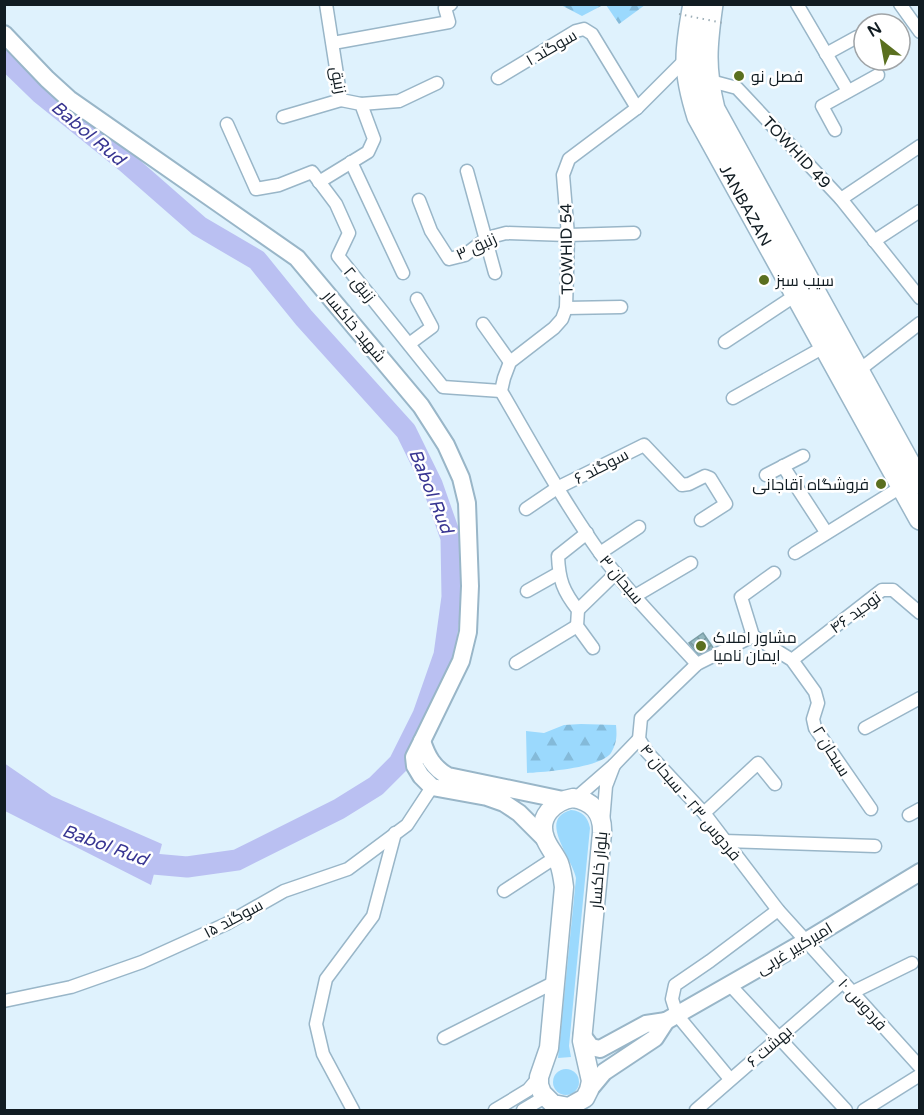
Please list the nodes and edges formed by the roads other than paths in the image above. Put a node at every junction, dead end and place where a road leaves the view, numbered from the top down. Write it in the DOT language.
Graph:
graph roads {
  1 [pos="326,4"];
  2 [pos="451,4"];
  3 [pos="712,4"];
  4 [pos="796,4"];
  5 [pos="900,4"];
  6 [pos="686,9"];
  7 [pos="920,32"];
  8 [pos="4,34"];
  9 [pos="852,40"];
  10 [pos="333,44"];
  11 [pos="826,54"];
  12 [pos="685,60"];
  13 [pos="878,75"];
  14 [pos="498,78"];
  15 [pos="707,80"];
  16 [pos="436,83"];
  17 [pos="848,91"];
  18 [pos="341,100"];
  19 [pos="361,104"];
  20 [pos="637,108"];
  21 [pos="282,117"];
  22 [pos="226,124"];
  23 [pos="835,130"];
  24 [pos="920,146"];
  25 [pos="351,162"];
  26 [pos="467,171"];
  27 [pos="319,182"];
  28 [pos="842,199"];
  29 [pos="419,200"];
  30 [pos="920,211"];
  31 [pos="634,233"];
  32 [pos="568,235"];
  33 [pos="487,238"];
  34 [pos="874,242"];
  35 [pos="403,273"];
  36 [pos="495,273"];
  37 [pos="795,295"];
  38 [pos="920,298"];
  39 [pos="417,299"];
  40 [pos="621,307"];
  41 [pos="566,308"];
  42 [pos="920,323"];
  43 [pos="483,324"];
  44 [pos="725,342"];
  45 [pos="409,344"];
  46 [pos="824,347"];
  47 [pos="510,362"];
  48 [pos="858,371"];
  49 [pos="501,391"];
  50 [pos="733,398"];
  51 [pos="803,456"];
  52 [pos="783,466"];
  53 [pos="766,475"];
  54 [pos="915,484"];
  55 [pos="557,488"];
  56 [pos="526,509"];
  57 [pos="920,519"];
  58 [pos="701,520"];
  59 [pos="639,527"];
  60 [pos="826,532"];
  61 [pos="587,534"];
  62 [pos="795,553"];
  63 [pos="600,554"];
  64 [pos="691,563"];
  65 [pos="559,573"];
  66 [pos="616,573"];
  67 [pos="774,573"];
  68 [pos="527,591"];
  69 [pos="634,596"];
  70 [pos="578,610"];
  71 [pos="920,613"];
  72 [pos="577,626"];
  73 [pos="753,636"];
  74 [pos="593,648"];
  75 [pos="792,660"];
  76 [pos="516,663"];
  77 [pos="697,664"];
  78 [pos="920,698"];
  79 [pos="865,728"];
  80 [pos="639,739"];
  81 [pos="422,741"];
  82 [pos="614,765"];
  83 [pos="775,784"];
  84 [pos="432,787"];
  85 [pos="569,799"];
  86 [pos="871,809"];
  87 [pos="704,813"];
  88 [pos="603,824"];
  89 [pos="395,833"];
  90 [pos="546,840"];
  91 [pos="724,841"];
  92 [pos="875,846"];
  93 [pos="556,857"];
  94 [pos="920,872"];
  95 [pos="504,891"];
  96 [pos="778,910"];
  97 [pos="806,941"];
  98 [pos="912,963"];
  99 [pos="555,982"];
  100 [pos="843,982"];
  101 [pos="730,985"];
  102 [pos="853,992"];
  103 [pos="4,1001"];
  104 [pos="672,1018"];
  105 [pos="582,1035"];
  106 [pos="779,1037"];
  107 [pos="444,1038"];
  108 [pos="920,1067"];
  109 [pos="541,1073"];
  110 [pos="920,1075"];
  111 [pos="730,1079"];
  112 [pos="585,1093"];
  113 [pos="545,1104"];
  114 [pos="353,1110"];
  115 [pos="495,1110"];
  116 [pos="522,1110"];
  117 [pos="696,1110"];
  118 [pos="846,1110"];
  119 [pos="864,1110"];
  1 -- 10 [label="street, زنبق"];
  2 -- 10 [label="street"];
  3 -- 15 [label="highway, JANBAZAN"];
  4 -- 11 [label="street"];
  5 -- 7 [label="street"];
  6 -- 12 [label="highway, JANBAZAN"];
  8 -- 81 [label="main road, شهید خاکسار"];
  9 -- 11 [label="street"];
  10 -- 18 [label="street, زنبق"];
  11 -- 17 [label="street"];
  12 -- 20 [label="street, TOWHID 54"];
  12 -- 37 [label="highway, JANBAZAN"];
  13 -- 17 [label="street"];
  14 -- 20 [label="street, سوگند ۱"];
  15 -- 28 [label="street, TOWHID 49"];
  15 -- 48 [label="highway, JANBAZAN"];
  16 -- 19 [label="street"];
  17 -- 23 [label="street"];
  18 -- 19 [label="street, زنبق"];
  18 -- 21 [label="street"];
  19 -- 25 [label="street, زنبق"];
  20 -- 32 [label="street, TOWHID 54"];
  22 -- 27 [label="street"];
  24 -- 28 [label="street"];
  25 -- 27 [label="street, زنبق"];
  25 -- 35 [label="street"];
  26 -- 33 [label="street"];
  27 -- 45 [label="street, زنبق ۲"];
  28 -- 34 [label="street, TOWHID 49"];
  29 -- 33 [label="street, زنبق ۳"];
  30 -- 34 [label="street"];
  31 -- 32 [label="street, زنبق ۳"];
  32 -- 33 [label="street, زنبق ۳"];
  32 -- 41 [label="street, TOWHID 54"];
  33 -- 36 [label="street"];
  34 -- 38 [label="street, TOWHID 49"];
  37 -- 44 [label="street"];
  37 -- 46 [label="highway, JANBAZAN"];
  39 -- 45 [label="street"];
  40 -- 41 [label="street"];
  41 -- 47 [label="street, TOWHID 54"];
  42 -- 48 [label="street"];
  43 -- 47 [label="street"];
  45 -- 49 [label="street, زنبق ۲"];
  46 -- 50 [label="street"];
  46 -- 54 [label="highway, JANBAZAN"];
  47 -- 49 [label="street"];
  48 -- 54 [label="highway, JANBAZAN"];
  49 -- 55 [label="street"];
  51 -- 52 [label="street"];
  52 -- 53 [label="street"];
  52 -- 60 [label="street"];
  54 -- 57 [label="highway, JANBAZAN"];
  54 -- 60 [label="street"];
  55 -- 56 [label="street"];
  55 -- 58 [label="street, سوگند ۶"];
  55 -- 61 [label="street, سبحان ۳"];
  59 -- 63 [label="street"];
  60 -- 62 [label="street"];
  61 -- 63 [label="street, سبحان ۳"];
  61 -- 65 [label="street"];
  63 -- 66 [label="street, سبحان ۳"];
  64 -- 69 [label="street"];
  65 -- 68 [label="street"];
  65 -- 70 [label="street"];
  66 -- 69 [label="street, سبحان ۳"];
  66 -- 70 [label="street"];
  67 -- 73 [label="street"];
  69 -- 77 [label="street, سبحان ۳"];
  70 -- 72 [label="street"];
  71 -- 75 [label="street, توحید ۴۶"];
  72 -- 74 [label="street"];
  72 -- 76 [label="street"];
  73 -- 75 [label="street"];
  73 -- 77 [label="street, فردوس ۲۳ - سبحان ۴"];
  75 -- 86 [label="street, سبحان ۲"];
  77 -- 80 [label="street, فردوس ۲۳ - سبحان ۴"];
  78 -- 79 [label="street"];
  80 -- 82 [label="street"];
  80 -- 87 [label="street, فردوس ۲۳ - سبحان ۴"];
  81 -- 84 [label="main road, شهید خاکسار"];
  81 -- 85 [label="main road"];
  82 -- 85 [label="street"];
  82 -- 88 [label="street"];
  83 -- 87 [label="street"];
  84 -- 89 [label="street, سوگند ۱۵"];
  84 -- 90 [label="main road"];
  85 -- 88 [label="main road, بلوار خاکسار"];
  85 -- 90 [label="main road"];
  87 -- 91 [label="street, فردوس ۲۳ - سبحان ۴"];
  88 -- 105 [label="main road, بلوار خاکسار"];
  89 -- 103 [label="street, سوگند ۱۵"];
  89 -- 114 [label="street"];
  90 -- 93 [label="main road, بلوار خاکسار"];
  91 -- 92 [label="street"];
  91 -- 96 [label="street, فردوس ۲۳ - سبحان ۴"];
  93 -- 95 [label="street"];
  93 -- 99 [label="main road, بلوار خاکسار"];
  94 -- 97 [label="main road, امیرکبیر غربی"];
  96 -- 97 [label="street, فردوس ۲۳ - سبحان ۴"];
  96 -- 104 [label="street"];
  97 -- 100 [label="street, فردوس ۱۰"];
  97 -- 101 [label="main road, امیرکبیر غربی"];
  98 -- 102 [label="street"];
  99 -- 107 [label="street"];
  99 -- 109 [label="main road, بلوار خاکسار"];
  100 -- 102 [label="street, فردوس ۱۰"];
  100 -- 106 [label="street, بهشت ۶"];
  101 -- 104 [label="main road, امیرکبیر غربی"];
  101 -- 106 [label="street"];
  102 -- 108 [label="street, فردوس ۱۰"];
  104 -- 105 [label="main road, امیرکبیر غربی"];
  104 -- 111 [label="street"];
  104 -- 112 [label="main road, امیرکبیر غربی"];
  105 -- 112 [label="main road, بلوار خاکسار"];
  106 -- 111 [label="street, بهشت ۶"];
  106 -- 118 [label="street"];
  109 -- 113 [label="main road"];
  109 -- 115 [label="street"];
  110 -- 119 [label="street"];
  111 -- 117 [label="street, بهشت ۶"];
  112 -- 113 [label="main road"];
  113 -- 116 [label="street"];
}
